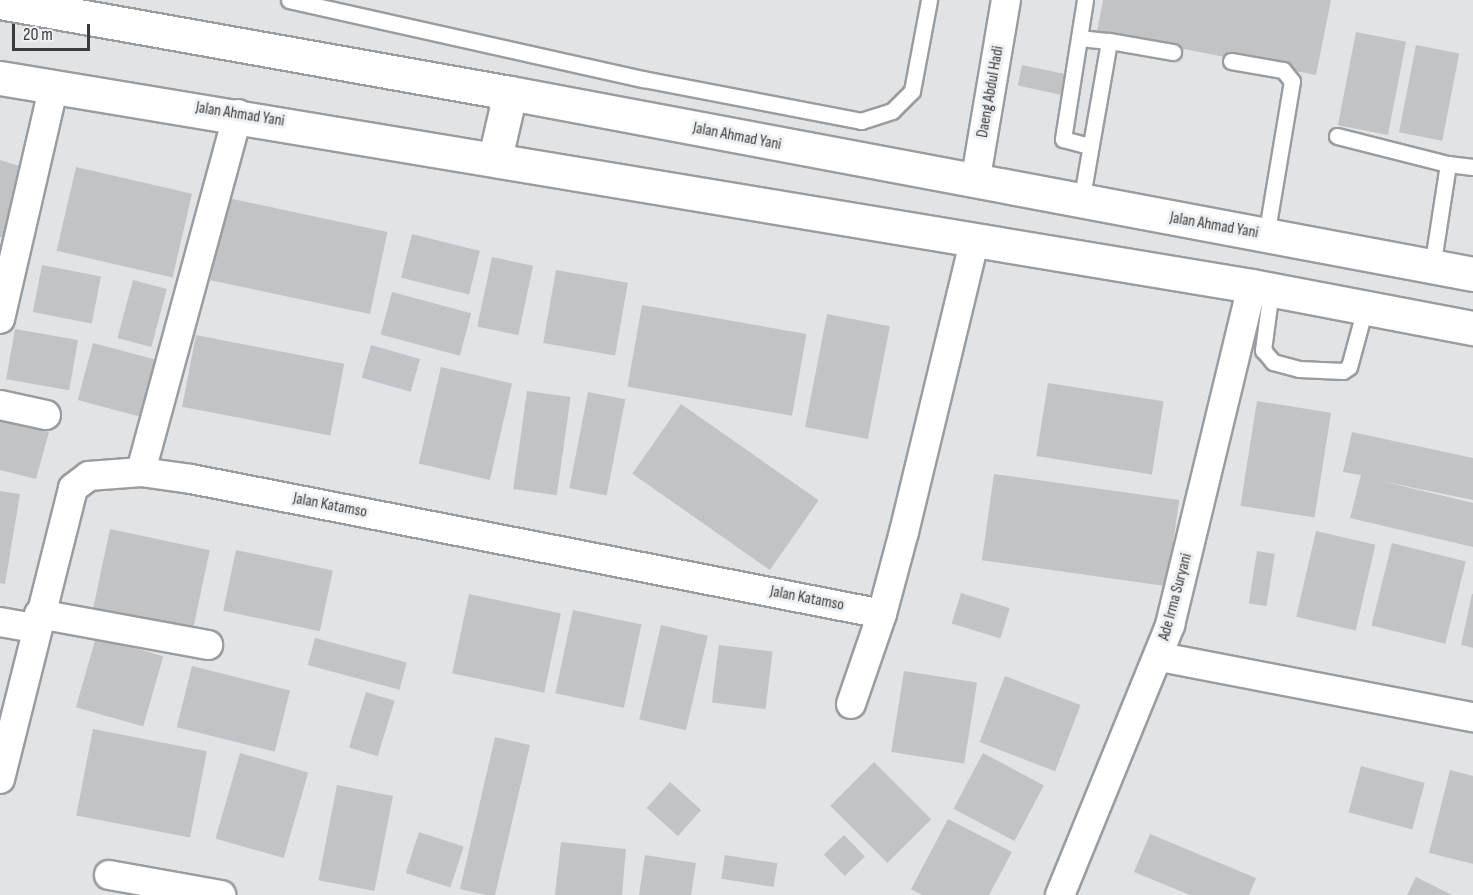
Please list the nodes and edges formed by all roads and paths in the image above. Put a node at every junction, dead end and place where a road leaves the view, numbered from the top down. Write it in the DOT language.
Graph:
graph roads {
  1 [pos="290,0"];
  2 [pos="929,0"];
  3 [pos="1006,0"];
  4 [pos="1085,0"];
  5 [pos="0,2"];
  6 [pos="1079,38"];
  7 [pos="1109,41"];
  8 [pos="1173,52"];
  9 [pos="1231,61"];
  10 [pos="0,78"];
  11 [pos="54,86"];
  12 [pos="510,93"];
  13 [pos="238,114"];
  14 [pos="1336,136"];
  15 [pos="1090,146"];
  16 [pos="495,158"];
  17 [pos="1448,164"];
  18 [pos="1473,167"];
  19 [pos="975,183"];
  20 [pos="1081,202"];
  21 [pos="1266,236"];
  22 [pos="975,239"];
  23 [pos="1432,267"];
  24 [pos="1473,274"];
  25 [pos="1261,288"];
  26 [pos="1365,308"];
  27 [pos="0,319"];
  28 [pos="1473,328"];
  29 [pos="0,405"];
  30 [pos="46,416"];
  31 [pos="141,472"];
  32 [pos="882,614"];
  33 [pos="37,621"];
  34 [pos="0,622"];
  35 [pos="208,645"];
  36 [pos="1160,657"];
  37 [pos="850,704"];
  38 [pos="1473,717"];
  39 [pos="0,779"];
  40 [pos="109,875"];
  41 [pos="221,895"];
  42 [pos="1060,895"];
  1 -- 2 [label="lane"];
  3 -- 19 [label="street, Daeng Abdul Hadi"];
  4 -- 6 [label="lane"];
  5 -- 12 [label="main road, Jalan Ahmad Yani"];
  6 -- 7 [label="lane"];
  6 -- 15 [label="lane"];
  7 -- 8 [label="lane"];
  7 -- 15 [label="lane"];
  9 -- 21 [label="lane"];
  10 -- 11 [label="main road, Jalan Ahmad Yani"];
  11 -- 13 [label="main road, Jalan Ahmad Yani"];
  11 -- 27 [label="street"];
  12 -- 16 [label="main road"];
  12 -- 19 [label="main road, Jalan Ahmad Yani"];
  13 -- 16 [label="main road, Jalan Ahmad Yani"];
  13 -- 31 [label="street"];
  14 -- 17 [label="lane"];
  15 -- 20 [label="lane"];
  16 -- 22 [label="main road, Jalan Ahmad Yani"];
  17 -- 18 [label="lane"];
  17 -- 23 [label="lane"];
  19 -- 20 [label="main road, Jalan Ahmad Yani"];
  20 -- 21 [label="main road, Jalan Ahmad Yani"];
  21 -- 23 [label="main road, Jalan Ahmad Yani"];
  22 -- 25 [label="main road, Jalan Ahmad Yani"];
  22 -- 32 [label="street"];
  23 -- 24 [label="main road, Jalan Ahmad Yani"];
  25 -- 26 [label="main road, Jalan Ahmad Yani"];
  25 -- 26 [label="lane"];
  25 -- 36 [label="street, Ade Irma Suryani"];
  26 -- 28 [label="main road, Jalan Ahmad Yani"];
  29 -- 30 [label="street"];
  31 -- 32 [label="street, Jalan Katamso"];
  31 -- 33 [label="street, Jalan Katamso"];
  32 -- 37 [label="street"];
  33 -- 34 [label="street"];
  33 -- 35 [label="street"];
  33 -- 39 [label="street"];
  36 -- 38 [label="street"];
  36 -- 42 [label="street, Ade Irma Suryani"];
  40 -- 41 [label="street"];
}
